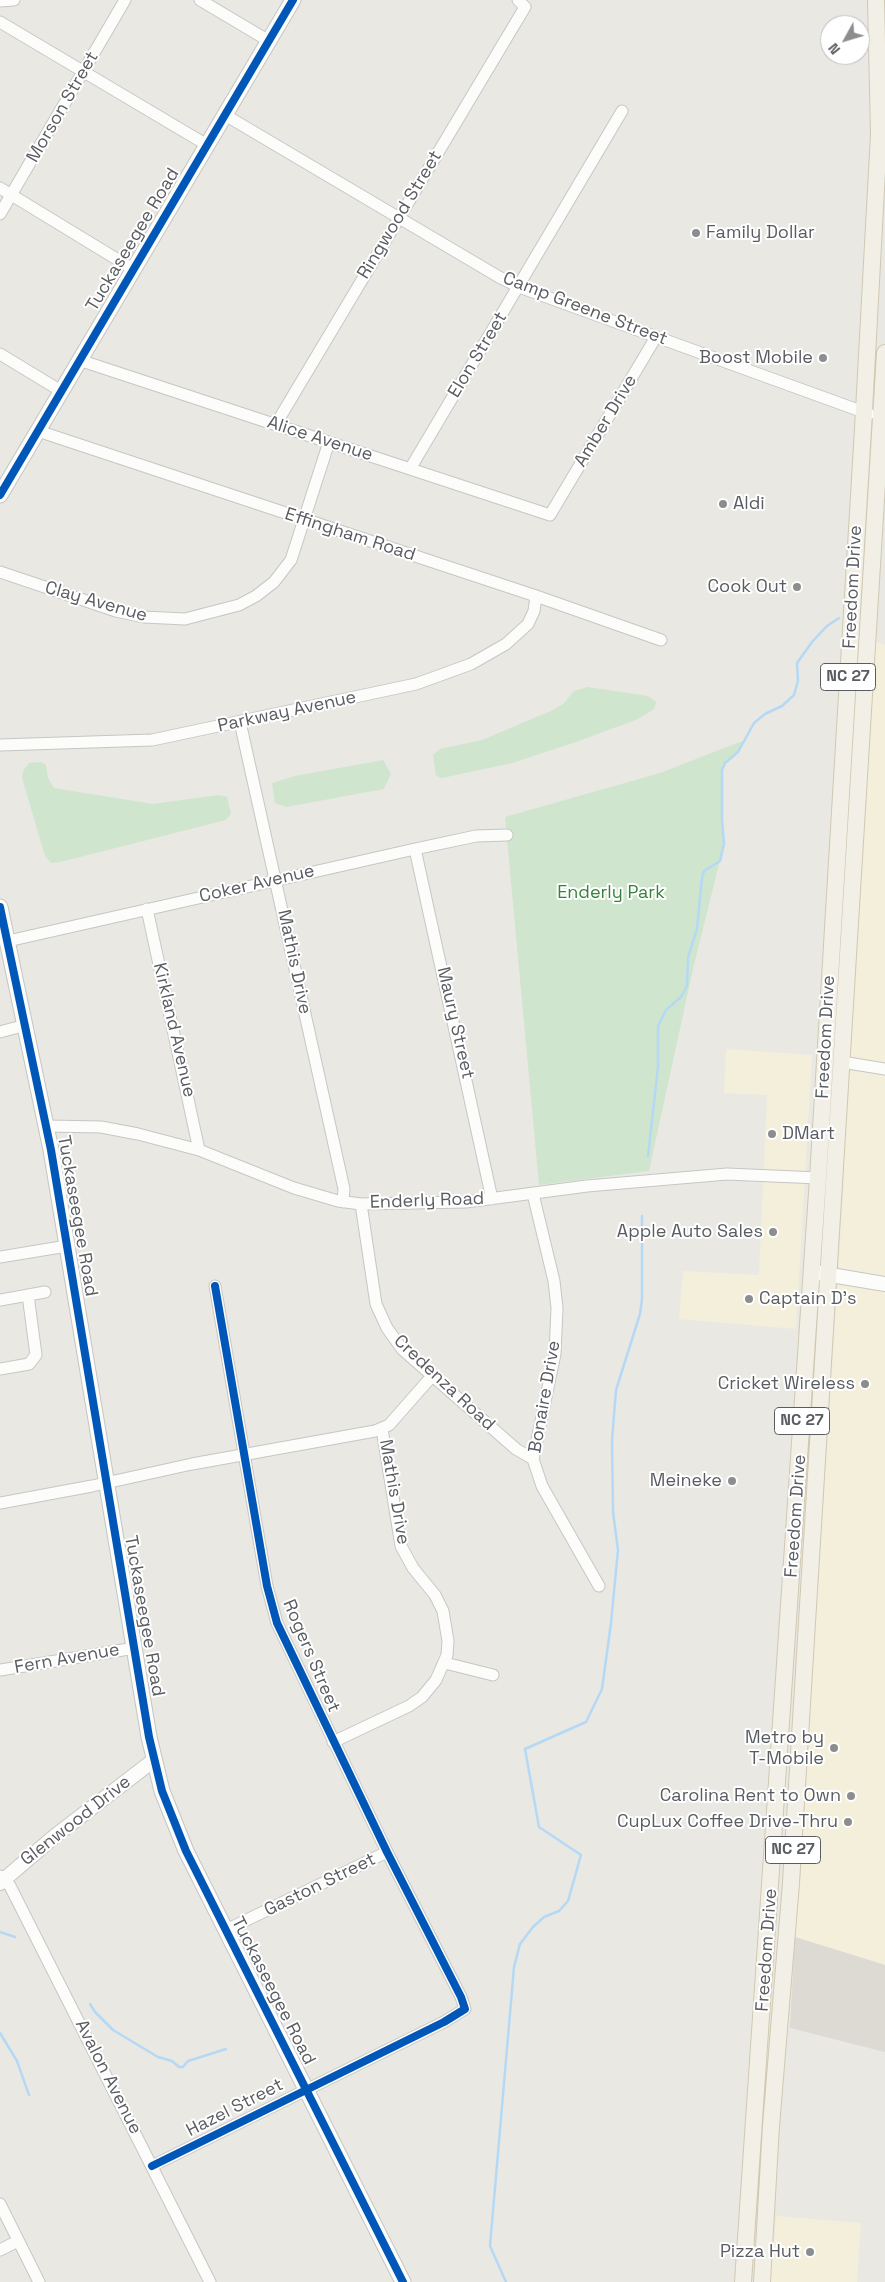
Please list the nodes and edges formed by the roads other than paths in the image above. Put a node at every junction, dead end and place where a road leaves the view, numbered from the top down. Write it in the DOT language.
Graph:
graph roads {
  1 [pos="14,0"];
  2 [pos="125,0"];
  3 [pos="200,0"];
  4 [pos="293,0"];
  5 [pos="876,0"];
  6 [pos="0,1"];
  7 [pos="522,4"];
  8 [pos="0,22"];
  9 [pos="269,41"];
  10 [pos="84,72"];
  11 [pos="622,111"];
  12 [pos="225,114"];
  13 [pos="207,145"];
  14 [pos="0,188"];
  15 [pos="11,195"];
  16 [pos="0,214"];
  17 [pos="398,218"];
  18 [pos="133,269"];
  19 [pos="519,287"];
  20 [pos="656,337"];
  21 [pos="885,353"];
  22 [pos="0,354"];
  23 [pos="80,360"];
  24 [pos="61,391"];
  25 [pos="863,412"];
  26 [pos="883,419"];
  27 [pos="276,424"];
  28 [pos="38,431"];
  29 [pos="329,442"];
  30 [pos="410,469"];
  31 [pos="0,495"];
  32 [pos="556,505"];
  33 [pos="304,520"];
  34 [pos="0,572"];
  35 [pos="536,596"];
  36 [pos="661,640"];
  37 [pos="240,722"];
  38 [pos="844,730"];
  39 [pos="0,745"];
  40 [pos="858,798"];
  41 [pos="507,835"];
  42 [pos="415,848"];
  43 [pos="276,880"];
  44 [pos="0,907"];
  45 [pos="147,910"];
  46 [pos="8,941"];
  47 [pos="830,966"];
  48 [pos="26,1025"];
  49 [pos="0,1032"];
  50 [pos="842,1062"];
  51 [pos="885,1069"];
  52 [pos="47,1126"];
  53 [pos="199,1150"];
  54 [pos="818,1178"];
  55 [pos="533,1194"];
  56 [pos="492,1199"];
  57 [pos="343,1202"];
  58 [pos="361,1204"];
  59 [pos="67,1246"];
  60 [pos="0,1257"];
  61 [pos="812,1272"];
  62 [pos="830,1274"];
  63 [pos="885,1284"];
  64 [pos="215,1286"];
  65 [pos="45,1292"];
  66 [pos="28,1295"];
  67 [pos="0,1300"];
  68 [pos="0,1369"];
  69 [pos="433,1375"];
  70 [pos="382,1429"];
  71 [pos="244,1454"];
  72 [pos="533,1459"];
  73 [pos="106,1483"];
  74 [pos="0,1503"];
  75 [pos="599,1586"];
  76 [pos="788,1626"];
  77 [pos="806,1628"];
  78 [pos="135,1648"];
  79 [pos="445,1663"];
  80 [pos="0,1670"];
  81 [pos="493,1675"];
  82 [pos="333,1742"];
  83 [pos="154,1760"];
  84 [pos="387,1852"];
  85 [pos="1,1880"];
  86 [pos="226,1930"];
  87 [pos="764,1988"];
  88 [pos="782,1990"];
  89 [pos="465,2009"];
  90 [pos="306,2090"];
  91 [pos="152,2166"];
  92 [pos="0,2204"];
  93 [pos="18,2241"];
  94 [pos="0,2250"];
  95 [pos="745,2278"];
  96 [pos="39,2282"];
  97 [pos="210,2282"];
  98 [pos="403,2282"];
  99 [pos="762,2282"];
  1 -- 6 [label="street"];
  2 -- 10 [label="street, Morson Street"];
  3 -- 9 [label="street"];
  4 -- 9 [label="main road, Tuckaseegee Road"];
  5 -- 25 [label="main road, Freedom Drive / NC 27"];
  7 -- 17 [label="street, Ringwood Street"];
  8 -- 10 [label="street"];
  9 -- 12 [label="main road, Tuckaseegee Road"];
  10 -- 13 [label="street"];
  10 -- 15 [label="street, Morson Street"];
  11 -- 19 [label="street, Elon Street"];
  12 -- 13 [label="main road, Tuckaseegee Road"];
  12 -- 17 [label="street, Camp Greene Street"];
  13 -- 18 [label="main road, Tuckaseegee Road"];
  14 -- 15 [label="street"];
  15 -- 16 [label="street, Morson Street"];
  15 -- 18 [label="street"];
  17 -- 19 [label="street, Camp Greene Street"];
  17 -- 27 [label="street, Ringwood Street"];
  18 -- 23 [label="main road, Tuckaseegee Road"];
  19 -- 20 [label="street, Camp Greene Street"];
  19 -- 30 [label="street, Elon Street"];
  20 -- 25 [label="street, Camp Greene Street"];
  20 -- 32 [label="street, Amber Drive"];
  21 -- 26 [label="main road, Freedom Drive / NC 27"];
  22 -- 24 [label="street"];
  23 -- 24 [label="main road, Tuckaseegee Road"];
  23 -- 27 [label="street, Alice Avenue"];
  24 -- 28 [label="main road, Tuckaseegee Road"];
  25 -- 26 [label="street, Camp Greene Street"];
  25 -- 38 [label="main road, Freedom Drive / NC 27"];
  26 -- 40 [label="main road, Freedom Drive / NC 27"];
  27 -- 29 [label="street, Alice Avenue"];
  28 -- 31 [label="main road, Tuckaseegee Road"];
  28 -- 33 [label="street, Effingham Road"];
  29 -- 30 [label="street, Alice Avenue"];
  29 -- 33 [label="street, Clay Avenue"];
  30 -- 32 [label="street, Alice Avenue"];
  33 -- 34 [label="street, Clay Avenue"];
  33 -- 35 [label="street, Effingham Road"];
  35 -- 36 [label="street, Effingham Road"];
  35 -- 37 [label="street, Parkway Avenue"];
  37 -- 39 [label="street, Parkway Avenue"];
  37 -- 43 [label="street, Mathis Drive"];
  38 -- 40 [label="main road"];
  38 -- 47 [label="main road, Freedom Drive / NC 27"];
  40 -- 50 [label="main road, Freedom Drive / NC 27"];
  41 -- 42 [label="street, Coker Avenue"];
  42 -- 43 [label="street, Coker Avenue"];
  42 -- 56 [label="street, Maury Street"];
  43 -- 45 [label="street, Coker Avenue"];
  43 -- 57 [label="street, Mathis Drive"];
  44 -- 46 [label="main road, Tuckaseegee Road"];
  45 -- 46 [label="street, Coker Avenue"];
  45 -- 53 [label="street, Kirkland Avenue"];
  46 -- 48 [label="main road, Tuckaseegee Road"];
  47 -- 50 [label="main road"];
  47 -- 54 [label="main road, Freedom Drive / NC 27"];
  48 -- 49 [label="street"];
  48 -- 52 [label="main road, Tuckaseegee Road"];
  50 -- 51 [label="street"];
  50 -- 62 [label="main road, Freedom Drive / NC 27"];
  52 -- 53 [label="street, Enderly Road"];
  52 -- 59 [label="main road, Tuckaseegee Road"];
  53 -- 57 [label="street, Enderly Road"];
  54 -- 55 [label="street, Enderly Road"];
  54 -- 61 [label="main road, Freedom Drive / NC 27"];
  55 -- 56 [label="street, Enderly Road"];
  55 -- 72 [label="street, Bonaire Drive"];
  56 -- 58 [label="street, Enderly Road"];
  57 -- 58 [label="street, Enderly Road"];
  58 -- 69 [label="street, Credenza Road"];
  59 -- 60 [label="street"];
  59 -- 73 [label="main road, Tuckaseegee Road"];
  61 -- 62 [label="street"];
  61 -- 76 [label="main road, Freedom Drive / NC 27"];
  62 -- 63 [label="street"];
  62 -- 77 [label="main road, Freedom Drive / NC 27"];
  64 -- 71 [label="street, Rogers Street"];
  65 -- 66 [label="street"];
  66 -- 67 [label="street"];
  66 -- 68 [label="street"];
  69 -- 70 [label="street"];
  69 -- 72 [label="street, Credenza Road"];
  70 -- 71 [label="street"];
  70 -- 79 [label="street, Mathis Drive"];
  71 -- 73 [label="street"];
  71 -- 82 [label="street, Rogers Street"];
  72 -- 75 [label="street, Bonaire Drive"];
  73 -- 74 [label="street"];
  73 -- 78 [label="main road, Tuckaseegee Road"];
  76 -- 77 [label="main road"];
  76 -- 87 [label="main road, Freedom Drive / NC 27"];
  77 -- 88 [label="main road, Freedom Drive / NC 27"];
  78 -- 80 [label="street, Fern Avenue"];
  78 -- 83 [label="main road, Tuckaseegee Road"];
  79 -- 81 [label="street"];
  79 -- 82 [label="street, Mathis Drive"];
  82 -- 84 [label="street, Rogers Street"];
  83 -- 85 [label="street, Glenwood Drive"];
  83 -- 86 [label="main road, Tuckaseegee Road"];
  84 -- 86 [label="street, Gaston Street"];
  84 -- 89 [label="street, Rogers Street"];
  85 -- 91 [label="street, Avalon Avenue"];
  86 -- 90 [label="main road, Tuckaseegee Road"];
  87 -- 88 [label="main road"];
  87 -- 95 [label="main road, Freedom Drive / NC 27"];
  88 -- 99 [label="main road, Freedom Drive / NC 27"];
  89 -- 90 [label="street, Hazel Street"];
  90 -- 91 [label="street, Hazel Street"];
  90 -- 98 [label="main road, Tuckaseegee Road"];
  91 -- 97 [label="street, Avalon Avenue"];
  92 -- 93 [label="street"];
  93 -- 94 [label="street"];
  93 -- 96 [label="street"];
}
